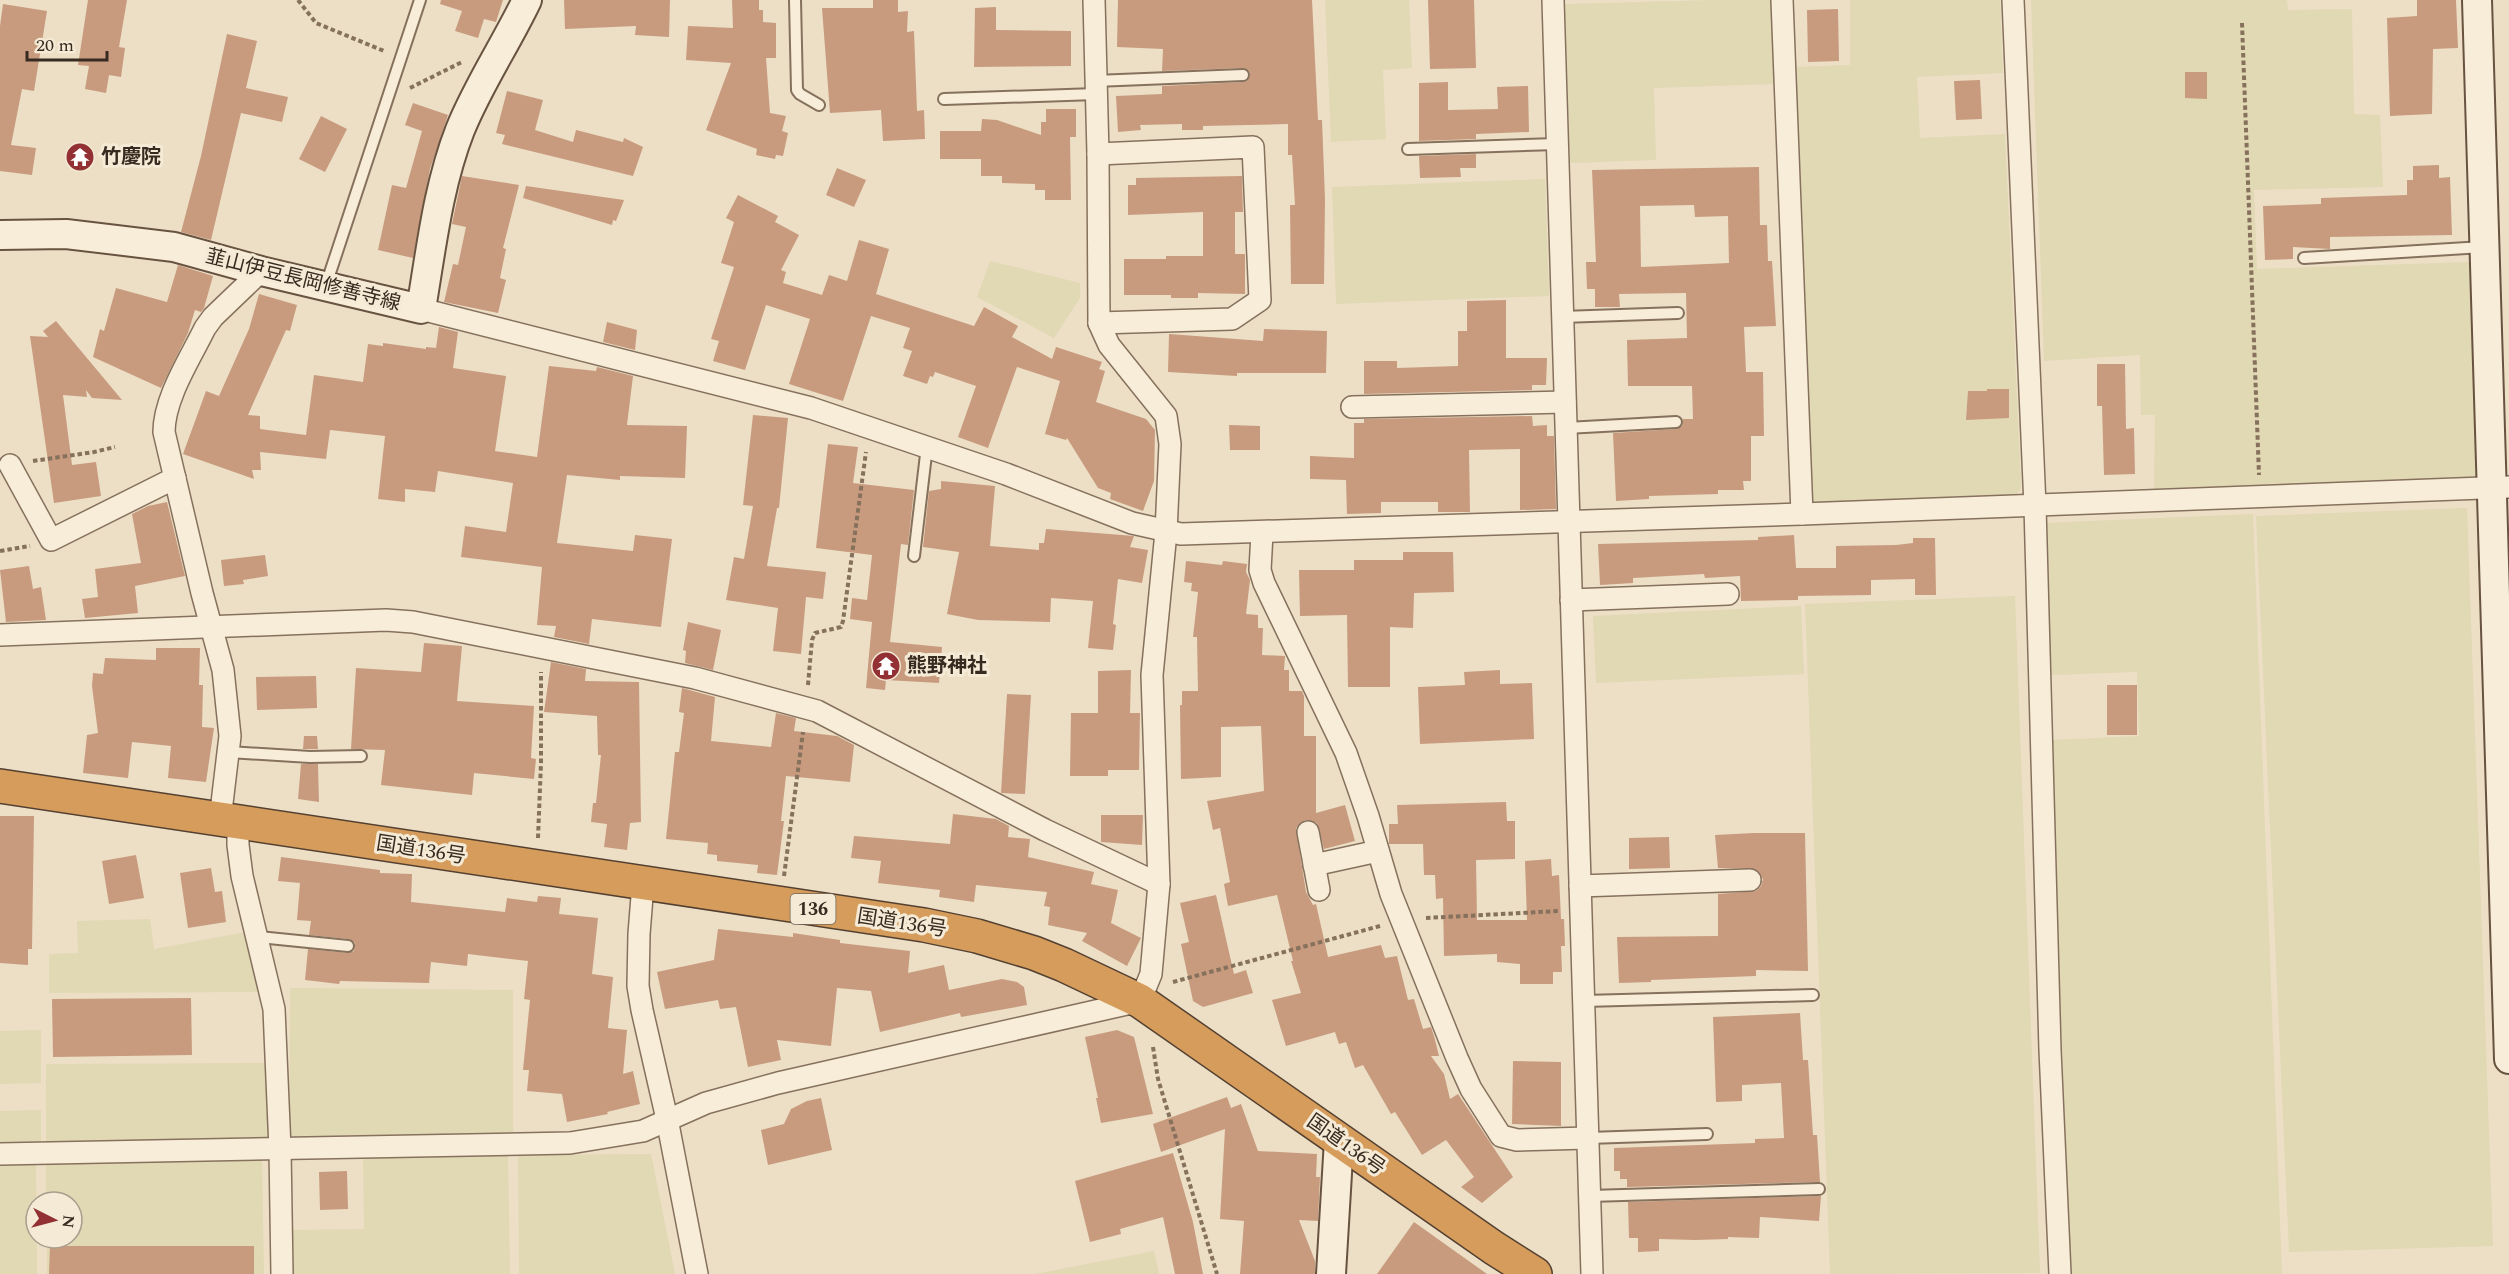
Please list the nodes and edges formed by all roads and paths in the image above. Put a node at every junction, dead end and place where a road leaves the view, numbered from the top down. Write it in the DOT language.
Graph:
graph roads {
  1 [pos="298,0"];
  2 [pos="420,0"];
  3 [pos="527,0"];
  4 [pos="795,0"];
  5 [pos="1094,0"];
  6 [pos="1553,0"];
  7 [pos="1782,0"];
  8 [pos="2013,0"];
  9 [pos="2477,0"];
  10 [pos="2242,23"];
  11 [pos="401,58"];
  12 [pos="463,62"];
  13 [pos="1243,75"];
  14 [pos="1096,88"];
  15 [pos="388,99"];
  16 [pos="944,99"];
  17 [pos="819,105"];
  18 [pos="1557,144"];
  19 [pos="1408,149"];
  20 [pos="1098,154"];
  21 [pos="0,235"];
  22 [pos="2485,247"];
  23 [pos="2304,258"];
  24 [pos="261,271"];
  25 [pos="326,286"];
  26 [pos="421,309"];
  27 [pos="1678,313"];
  28 [pos="1562,317"];
  29 [pos="1099,323"];
  30 [pos="1565,402"];
  31 [pos="1352,407"];
  32 [pos="1676,422"];
  33 [pos="869,427"];
  34 [pos="1566,428"];
  35 [pos="927,446"];
  36 [pos="115,447"];
  37 [pos="10,465"];
  38 [pos="176,478"];
  39 [pos="2501,487"];
  40 [pos="2260,497"];
  41 [pos="2035,506"];
  42 [pos="1802,514"];
  43 [pos="1569,522"];
  44 [pos="1166,532"];
  45 [pos="1262,533"];
  46 [pos="914,556"];
  47 [pos="1728,594"];
  48 [pos="1571,600"];
  49 [pos="211,628"];
  50 [pos="0,634"];
  51 [pos="542,647"];
  52 [pos="806,708"];
  53 [pos="229,752"];
  54 [pos="361,756"];
  55 [pos="0,786"];
  56 [pos="229,821"];
  57 [pos="1308,832"];
  58 [pos="1378,851"];
  59 [pos="1314,865"];
  60 [pos="535,868"];
  61 [pos="1750,880"];
  62 [pos="643,884"];
  63 [pos="1159,884"];
  64 [pos="1580,886"];
  65 [pos="1319,890"];
  66 [pos="780,904"];
  67 [pos="1581,909"];
  68 [pos="1401,920"];
  69 [pos="259,938"];
  70 [pos="348,946"];
  71 [pos="1814,995"];
  72 [pos="1144,998"];
  73 [pos="1584,1001"];
  74 [pos="2509,1059"];
  75 [pos="667,1119"];
  76 [pos="1707,1134"];
  77 [pos="1588,1138"];
  78 [pos="1339,1140"];
  79 [pos="280,1149"];
  80 [pos="0,1154"];
  81 [pos="1819,1189"];
  82 [pos="1590,1196"];
  83 [pos="282,1274"];
  84 [pos="697,1274"];
  85 [pos="1217,1274"];
  86 [pos="1331,1274"];
  87 [pos="1535,1274"];
  88 [pos="1592,1274"];
  89 [pos="2060,1274"];
  1 -- 11 [label="path"];
  2 -- 11 [label="lane"];
  3 -- 26 [label="street, 韮山伊豆長岡修善寺線"];
  4 -- 17 [label="lane"];
  5 -- 14 [label="street"];
  6 -- 18 [label="street"];
  7 -- 42 [label="street"];
  8 -- 41 [label="street"];
  9 -- 22 [label="street"];
  10 -- 40 [label="path"];
  11 -- 15 [label="lane"];
  12 -- 15 [label="path"];
  13 -- 14 [label="lane"];
  14 -- 16 [label="lane"];
  14 -- 20 [label="street"];
  15 -- 25 [label="lane"];
  18 -- 19 [label="lane"];
  18 -- 28 [label="street"];
  20 -- 29 [label="street"];
  20 -- 29 [label="street"];
  21 -- 24 [label="street, 韮山伊豆長岡修善寺線"];
  22 -- 23 [label="lane"];
  22 -- 39 [label="street"];
  24 -- 25 [label="street, 韮山伊豆長岡修善寺線"];
  24 -- 38 [label="street"];
  25 -- 26 [label="street, 韮山伊豆長岡修善寺線"];
  26 -- 33 [label="street"];
  27 -- 28 [label="lane"];
  28 -- 30 [label="street"];
  29 -- 44 [label="street"];
  30 -- 31 [label="street"];
  30 -- 34 [label="street"];
  32 -- 34 [label="lane"];
  33 -- 35 [label="street"];
  33 -- 52 [label="path"];
  34 -- 43 [label="street"];
  35 -- 44 [label="street"];
  35 -- 46 [label="lane"];
  36 -- 37 [label="path"];
  37 -- 38 [label="street"];
  38 -- 49 [label="street"];
  39 -- 40 [label="street"];
  39 -- 74 [label="street"];
  40 -- 41 [label="street"];
  41 -- 42 [label="street"];
  41 -- 89 [label="street"];
  42 -- 43 [label="street"];
  43 -- 45 [label="street"];
  43 -- 48 [label="street"];
  44 -- 45 [label="street"];
  44 -- 63 [label="street"];
  45 -- 58 [label="street"];
  47 -- 48 [label="street"];
  48 -- 64 [label="street"];
  49 -- 50 [label="street"];
  49 -- 51 [label="street"];
  49 -- 53 [label="street"];
  51 -- 52 [label="street"];
  51 -- 60 [label="path"];
  52 -- 63 [label="street"];
  52 -- 66 [label="path"];
  53 -- 54 [label="lane"];
  53 -- 56 [label="street"];
  55 -- 56 [label="highway, 国道136号 / 136"];
  56 -- 60 [label="highway, 国道136号 / 136"];
  56 -- 69 [label="street"];
  57 -- 59 [label="street"];
  58 -- 59 [label="street"];
  58 -- 68 [label="street"];
  59 -- 65 [label="street"];
  60 -- 62 [label="highway, 国道136号 / 136"];
  61 -- 64 [label="street"];
  62 -- 66 [label="highway, 国道136号 / 136"];
  62 -- 75 [label="street"];
  63 -- 72 [label="street"];
  64 -- 67 [label="street"];
  66 -- 72 [label="highway, 国道136号 / 136"];
  67 -- 68 [label="path"];
  67 -- 73 [label="street"];
  68 -- 72 [label="path"];
  68 -- 77 [label="street"];
  69 -- 70 [label="lane"];
  69 -- 79 [label="street"];
  71 -- 73 [label="lane"];
  72 -- 75 [label="street"];
  72 -- 78 [label="highway, 国道136号 / 136"];
  72 -- 85 [label="path"];
  73 -- 77 [label="street"];
  75 -- 79 [label="street"];
  75 -- 84 [label="street"];
  76 -- 77 [label="lane"];
  77 -- 82 [label="street"];
  78 -- 86 [label="street"];
  78 -- 87 [label="highway, 国道136号 / 136"];
  79 -- 80 [label="street"];
  79 -- 83 [label="street"];
  81 -- 82 [label="lane"];
  82 -- 88 [label="street"];
}
